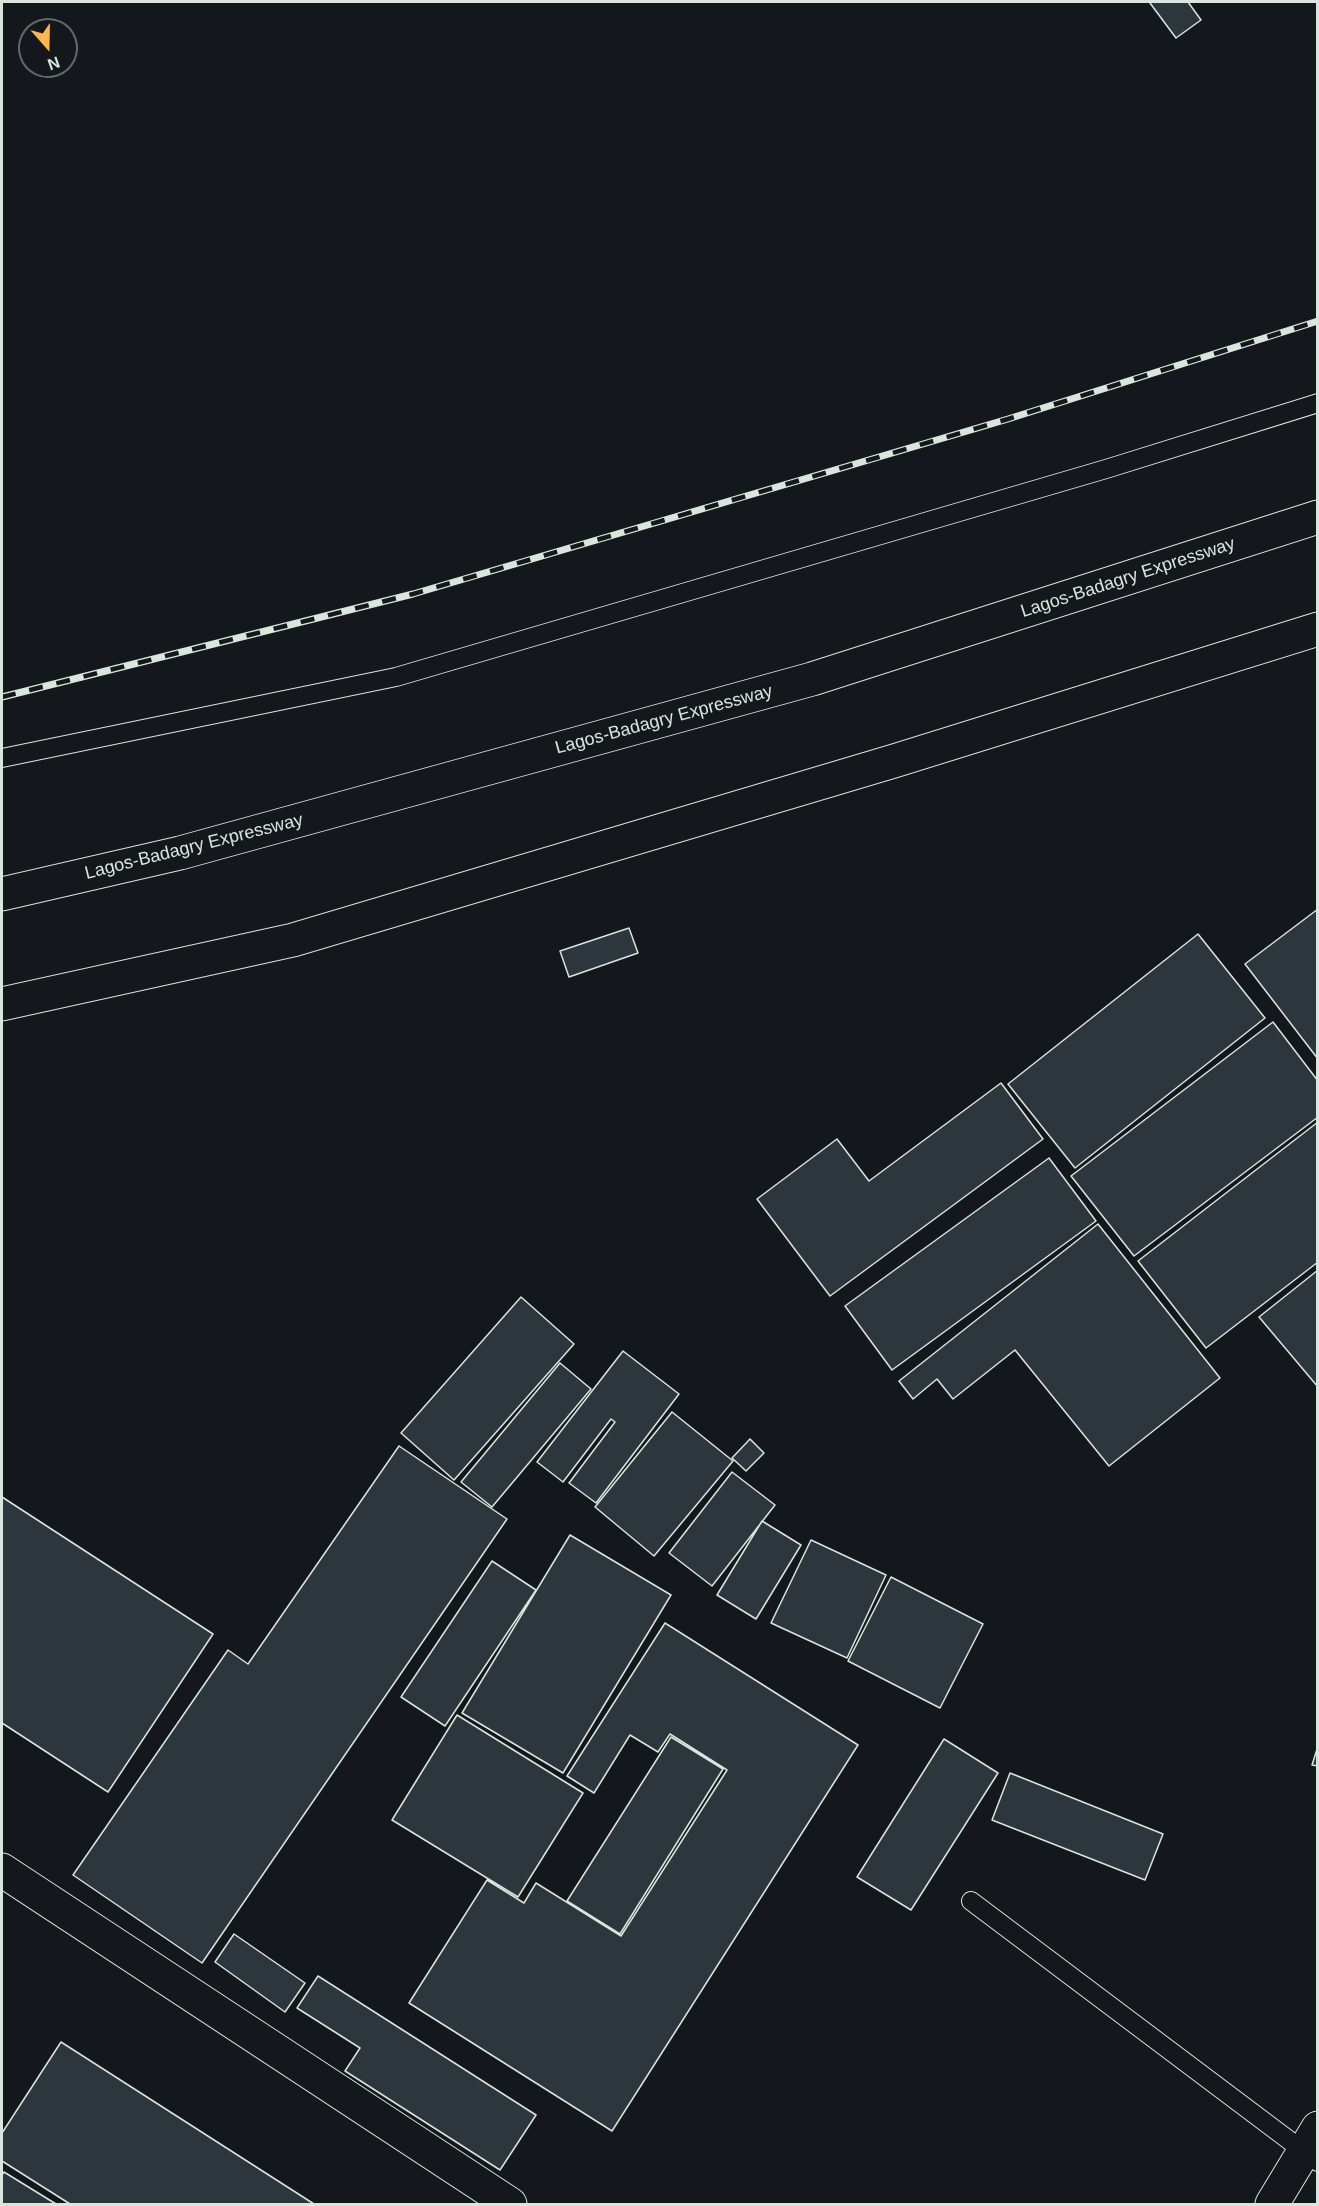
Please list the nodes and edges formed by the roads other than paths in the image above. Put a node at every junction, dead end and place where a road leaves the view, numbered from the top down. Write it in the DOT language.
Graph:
graph roads {
  1 [pos="1317,403"];
  2 [pos="1317,517"];
  3 [pos="1317,629"];
  4 [pos="2,758"];
  5 [pos="2,894"];
  6 [pos="2,1004"];
  7 [pos="2,1870"];
  8 [pos="971,1901"];
  9 [pos="1313,2146"];
  10 [pos="510,2205"];
  11 [pos="1272,2205"];
  1 -- 4 [label="lane"];
  2 -- 5 [label="main road, Lagos-Badagry Expressway"];
  3 -- 6 [label="main road"];
  7 -- 10 [label="main road"];
  8 -- 9 [label="lane"];
  9 -- 11 [label="main road"];
}
